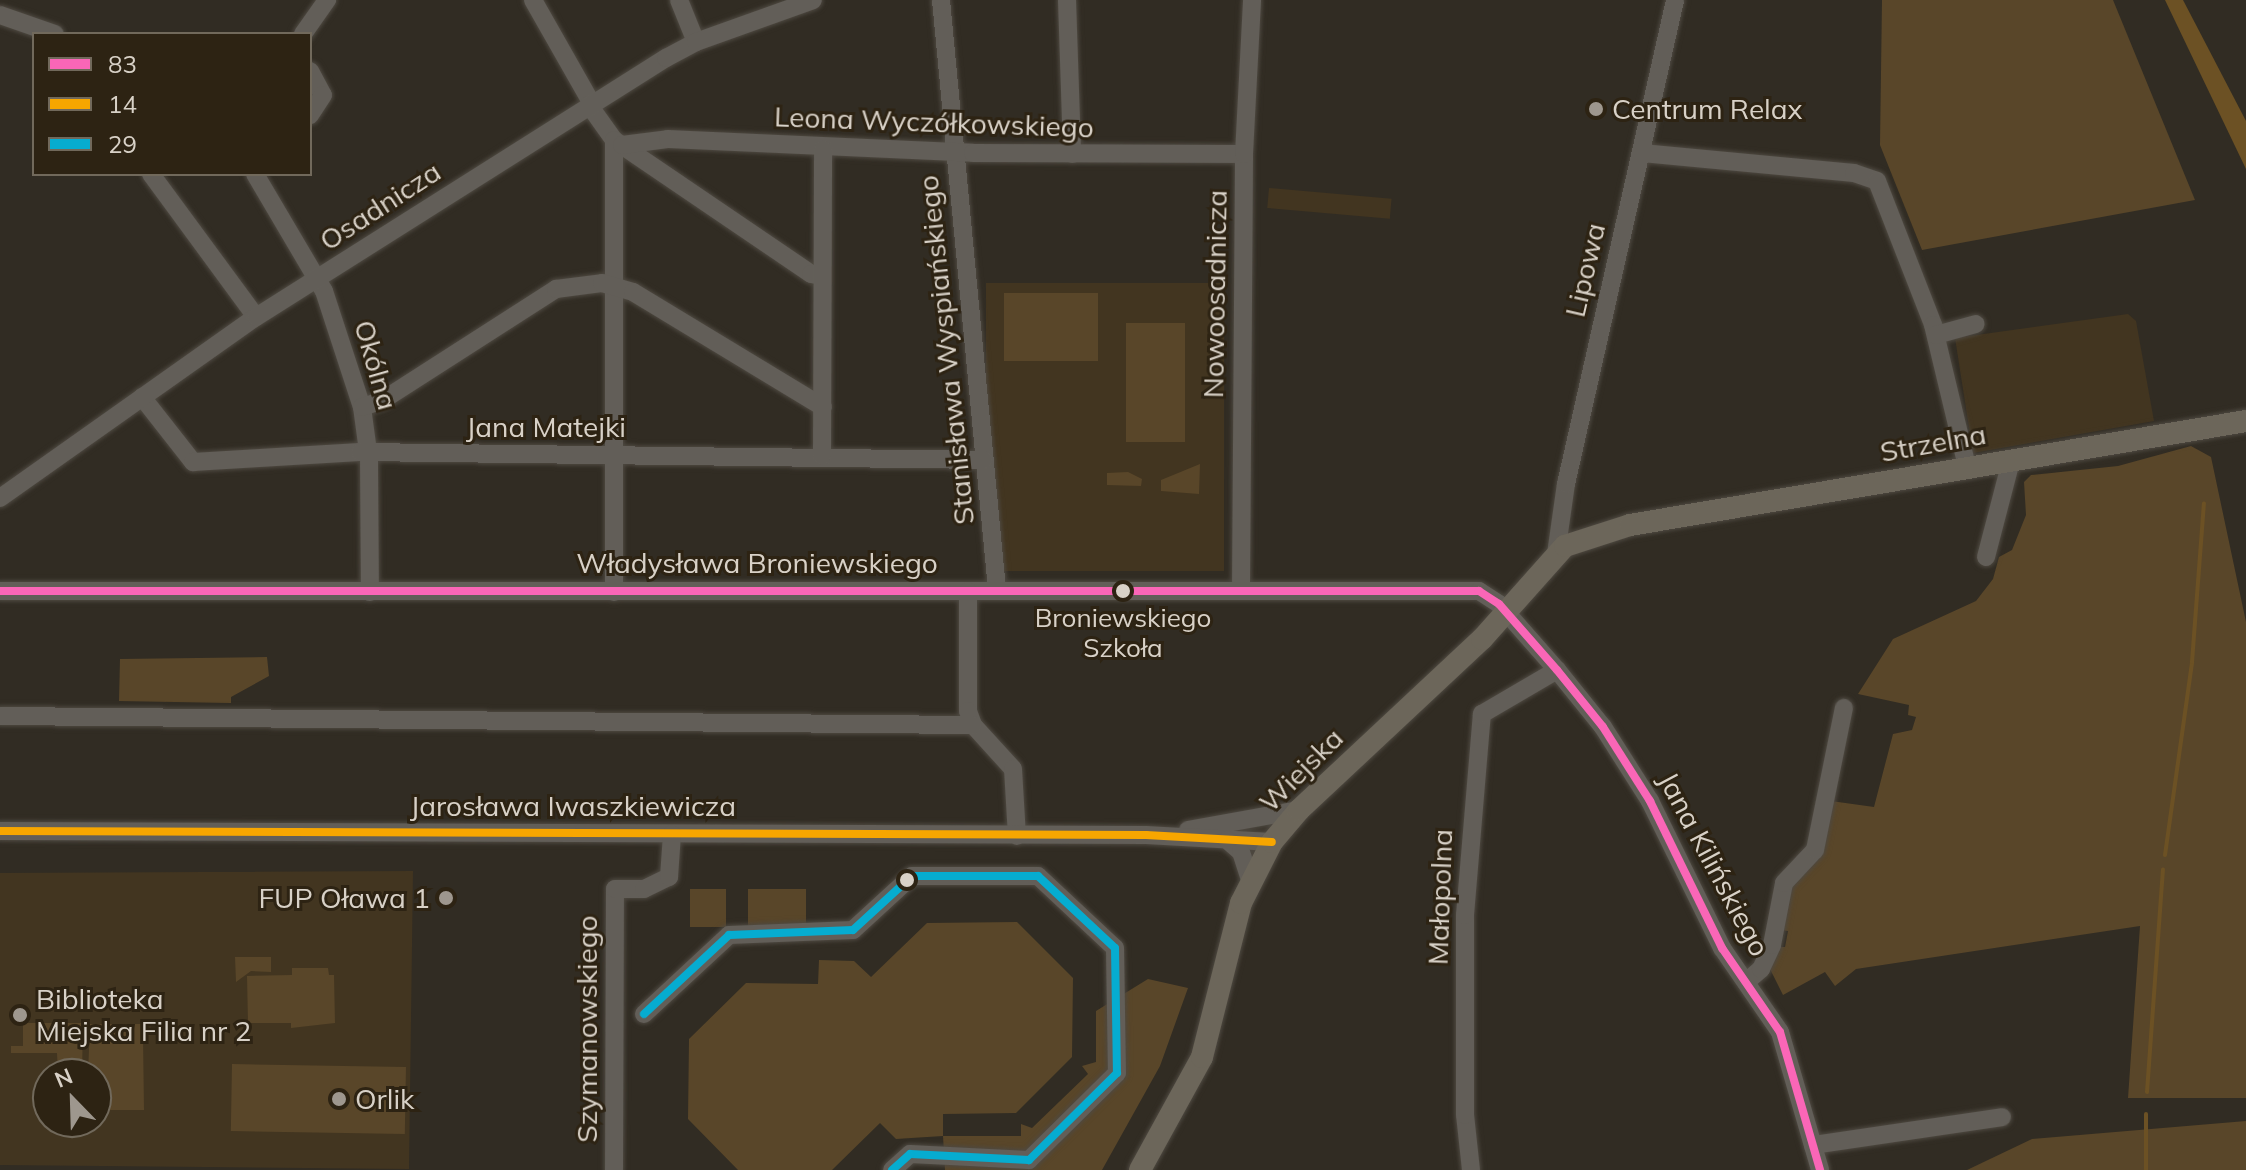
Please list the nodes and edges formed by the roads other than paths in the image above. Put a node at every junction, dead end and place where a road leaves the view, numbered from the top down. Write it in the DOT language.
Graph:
graph roads {
  1 [pos="327,0"];
  2 [pos="533,0"];
  3 [pos="679,0"];
  4 [pos="813,0"];
  5 [pos="941,0"];
  6 [pos="1067,0"];
  7 [pos="1252,0"];
  8 [pos="1675,0"];
  9 [pos="0,15"];
  10 [pos="36,30"];
  11 [pos="304,32"];
  12 [pos="696,42"];
  13 [pos="312,75"];
  14 [pos="591,104"];
  15 [pos="312,112"];
  16 [pos="656,140"];
  17 [pos="618,142"];
  18 [pos="823,149"];
  19 [pos="954,153"];
  20 [pos="1642,153"];
  21 [pos="1072,154"];
  22 [pos="1244,154"];
  23 [pos="652,166"];
  24 [pos="152,176"];
  25 [pos="256,176"];
  26 [pos="821,276"];
  27 [pos="318,280"];
  28 [pos="611,284"];
  29 [pos="256,317"];
  30 [pos="1976,324"];
  31 [pos="1934,330"];
  32 [pos="142,397"];
  33 [pos="362,407"];
  34 [pos="823,407"];
  35 [pos="2240,422"];
  36 [pos="369,453"];
  37 [pos="613,455"];
  38 [pos="822,456"];
  39 [pos="984,460"];
  40 [pos="2011,461"];
  41 [pos="1967,467"];
  42 [pos="0,498"];
  43 [pos="1556,554"];
  44 [pos="1986,557"];
  45 [pos="997,589"];
  46 [pos="1241,589"];
  47 [pos="0,591"];
  48 [pos="968,591"];
  49 [pos="370,592"];
  50 [pos="614,592"];
  51 [pos="1507,613"];
  52 [pos="1557,670"];
  53 [pos="1844,708"];
  54 [pos="0,716"];
  55 [pos="973,725"];
  56 [pos="1299,810"];
  57 [pos="1247,822"];
  58 [pos="0,831"];
  59 [pos="672,834"];
  60 [pos="1146,835"];
  61 [pos="1017,836"];
  62 [pos="1227,840"];
  63 [pos="1273,841"];
  64 [pos="1250,879"];
  65 [pos="1746,982"];
  66 [pos="644,1014"];
  67 [pos="2002,1117"];
  68 [pos="1813,1145"];
  69 [pos="614,1170"];
  70 [pos="892,1170"];
  71 [pos="1140,1170"];
  72 [pos="1471,1170"];
  73 [pos="1820,1170"];
  1 -- 11 [label="street"];
  2 -- 14 [label="street"];
  3 -- 12 [label="street"];
  4 -- 12 [label="street, Osadnicza"];
  5 -- 19 [label="street, Stanisława Wyspiańskiego"];
  6 -- 21 [label="street"];
  7 -- 22 [label="street, Nowoosadnicza"];
  8 -- 20 [label="street, Lipowa"];
  9 -- 10 [label="street"];
  12 -- 14 [label="street, Osadnicza"];
  13 -- 15 [label="street"];
  14 -- 17 [label="street"];
  14 -- 27 [label="street, Osadnicza"];
  16 -- 17 [label="street, Leona Wyczółkowskiego"];
  16 -- 18 [label="street, Leona Wyczółkowskiego"];
  16 -- 23 [label="street"];
  17 -- 23 [label="street"];
  17 -- 28 [label="street"];
  18 -- 19 [label="street, Leona Wyczółkowskiego"];
  18 -- 26 [label="street"];
  19 -- 21 [label="street, Leona Wyczółkowskiego"];
  19 -- 39 [label="street, Stanisława Wyspiańskiego"];
  20 -- 31 [label="street"];
  20 -- 43 [label="street, Lipowa"];
  21 -- 22 [label="street, Leona Wyczółkowskiego"];
  22 -- 46 [label="street, Nowoosadnicza"];
  23 -- 26 [label="street"];
  24 -- 29 [label="street"];
  25 -- 27 [label="street, Okólna"];
  26 -- 34 [label="street"];
  27 -- 29 [label="street, Osadnicza"];
  27 -- 33 [label="street, Okólna"];
  28 -- 33 [label="street"];
  28 -- 34 [label="street"];
  28 -- 37 [label="street"];
  29 -- 32 [label="street, Osadnicza"];
  30 -- 31 [label="street"];
  31 -- 41 [label="street"];
  32 -- 36 [label="street, Jana Matejki"];
  32 -- 42 [label="street, Osadnicza"];
  33 -- 36 [label="street, Okólna"];
  34 -- 38 [label="street"];
  35 -- 40 [label="main road, Strzelna"];
  36 -- 37 [label="street, Jana Matejki"];
  36 -- 49 [label="street, Okólna"];
  37 -- 38 [label="street, Jana Matejki"];
  37 -- 50 [label="street"];
  38 -- 39 [label="street, Jana Matejki"];
  39 -- 45 [label="street, Stanisława Wyspiańskiego"];
  40 -- 41 [label="main road, Strzelna"];
  40 -- 44 [label="street"];
  41 -- 43 [label="main road, Strzelna"];
  43 -- 51 [label="main road, Wiejska"];
  45 -- 46 [label="street, Władysława Broniewskiego"];
  45 -- 48 [label="street, Władysława Broniewskiego"];
  46 -- 51 [label="street, Władysława Broniewskiego"];
  47 -- 49 [label="street, Władysława Broniewskiego"];
  48 -- 50 [label="street, Władysława Broniewskiego"];
  48 -- 55 [label="street"];
  49 -- 50 [label="street, Władysława Broniewskiego"];
  51 -- 52 [label="street, Jana Kilińskiego"];
  51 -- 56 [label="main road, Wiejska"];
  52 -- 65 [label="street, Jana Kilińskiego"];
  52 -- 72 [label="street, Małopolna"];
  53 -- 65 [label="street"];
  54 -- 55 [label="street"];
  55 -- 61 [label="street"];
  56 -- 57 [label="street, Jarosława Iwaszkiewicza"];
  56 -- 63 [label="main road, Wiejska"];
  57 -- 60 [label="street, Jarosława Iwaszkiewicza"];
  57 -- 63 [label="street"];
  58 -- 59 [label="street, Jarosława Iwaszkiewicza"];
  59 -- 61 [label="street, Jarosława Iwaszkiewicza"];
  59 -- 69 [label="street, Szymanowskiego"];
  60 -- 61 [label="street, Jarosława Iwaszkiewicza"];
  60 -- 62 [label="street, Jarosława Iwaszkiewicza"];
  62 -- 63 [label="street, Jarosława Iwaszkiewicza"];
  62 -- 64 [label="street"];
  63 -- 64 [label="main road, Wiejska"];
  64 -- 71 [label="main road, Wiejska"];
  65 -- 68 [label="street, Jana Kilińskiego"];
  66 -- 70 [label="street"];
  67 -- 68 [label="street"];
  68 -- 73 [label="street, Jana Kilińskiego"];
}
